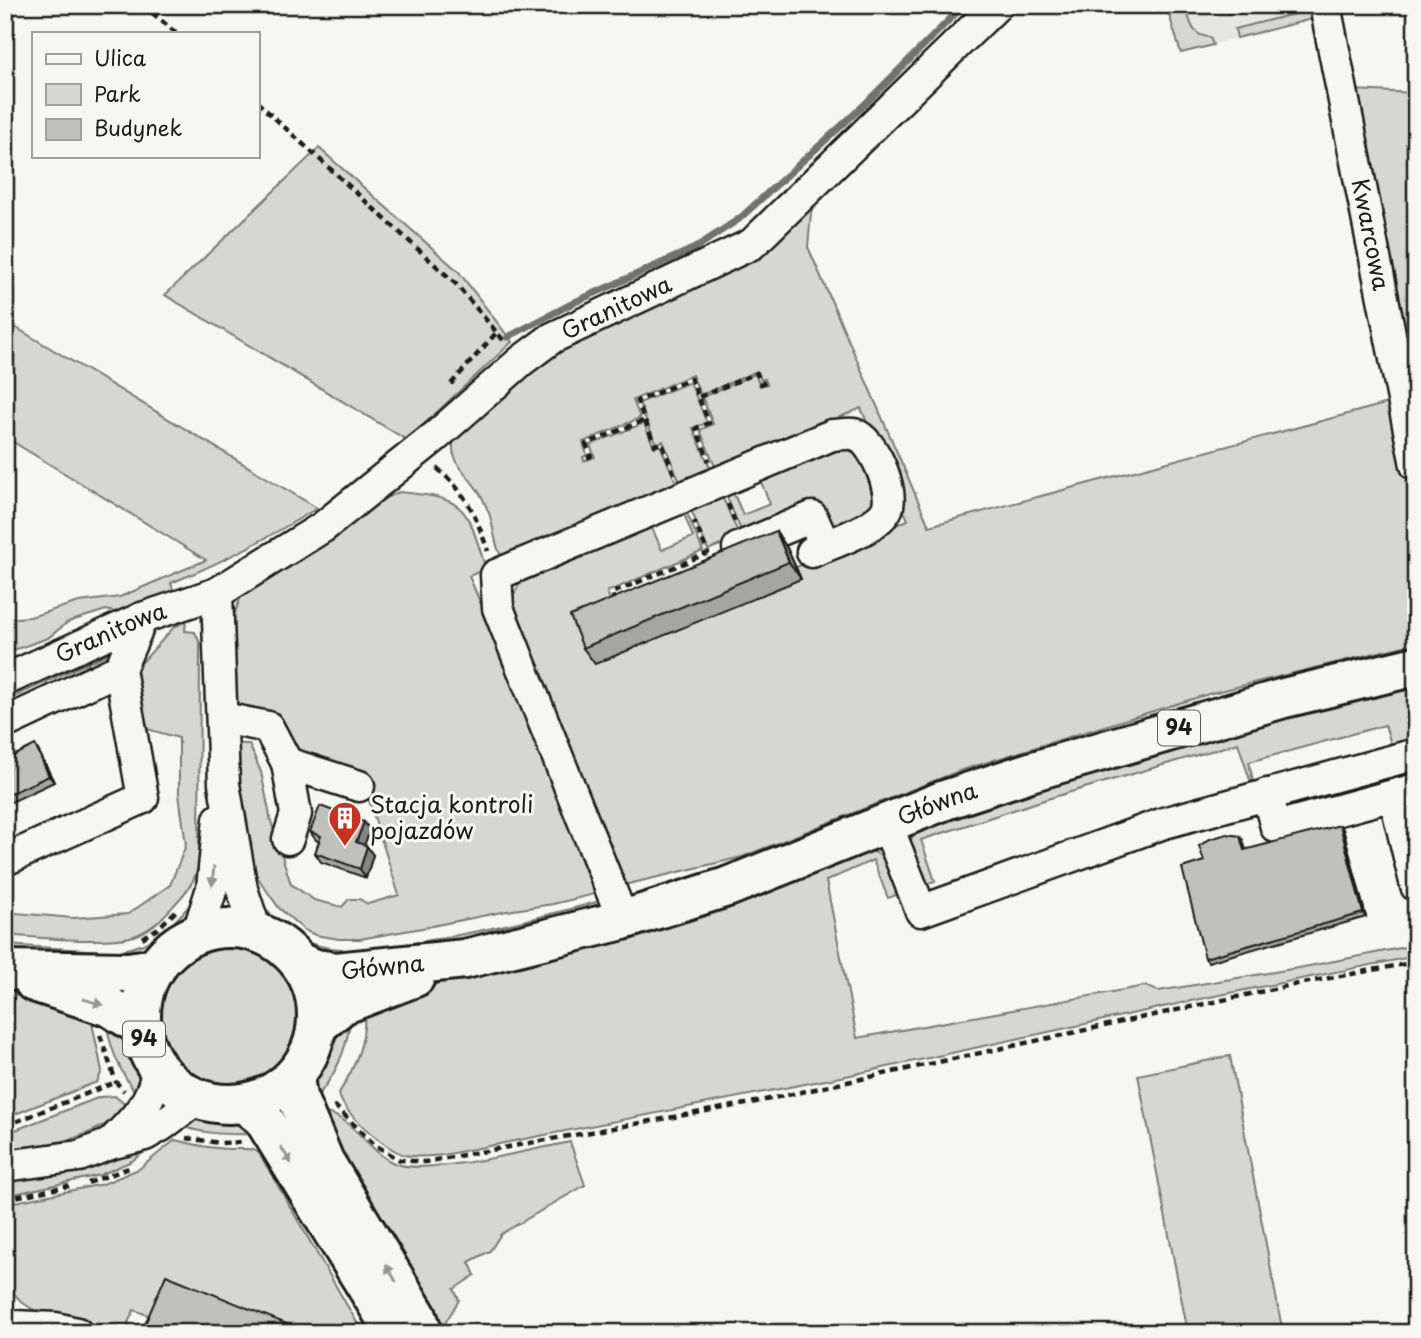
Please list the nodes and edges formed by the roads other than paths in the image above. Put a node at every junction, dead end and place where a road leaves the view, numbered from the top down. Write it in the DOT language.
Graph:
graph roads {
  1 [pos="997,5"];
  2 [pos="1325,5"];
  3 [pos="1416,465"];
  4 [pos="712,559"];
  5 [pos="217,593"];
  6 [pos="142,618"];
  7 [pos="1416,666"];
  8 [pos="120,669"];
  9 [pos="5,680"];
  10 [pos="223,718"];
  11 [pos="5,723"];
  12 [pos="1416,754"];
  13 [pos="287,763"];
  14 [pos="224,784"];
  15 [pos="359,786"];
  16 [pos="1405,792"];
  17 [pos="1266,794"];
  18 [pos="886,822"];
  19 [pos="288,839"];
  20 [pos="5,860"];
  21 [pos="1416,886"];
  22 [pos="189,920"];
  23 [pos="624,920"];
  24 [pos="256,932"];
  25 [pos="144,954"];
  26 [pos="465,959"];
  27 [pos="300,963"];
  28 [pos="5,970"];
  29 [pos="318,1025"];
  30 [pos="142,1027"];
  31 [pos="157,1068"];
  32 [pos="294,1077"];
  33 [pos="198,1098"];
  34 [pos="244,1103"];
  35 [pos="110,1143"];
  36 [pos="5,1166"];
  37 [pos="12,1322"];
  38 [pos="77,1333"];
  39 [pos="395,1333"];
  40 [pos="423,1333"];
  1 -- 5 [label="street, Granitowa"];
  2 -- 3 [label="street, Kwarcowa"];
  4 -- 23 [label="street"];
  5 -- 6 [label="street, Granitowa"];
  5 -- 10 [label="street"];
  6 -- 8 [label="street"];
  6 -- 9 [label="street, Granitowa"];
  7 -- 18 [label="main road, Główna / 94"];
  8 -- 11 [label="street"];
  8 -- 20 [label="street"];
  10 -- 13 [label="street"];
  10 -- 14 [label="street"];
  12 -- 17 [label="street"];
  13 -- 15 [label="street"];
  13 -- 19 [label="street"];
  14 -- 22 [label="street, one-way"];
  14 -- 24 [label="street"];
  16 -- 17 [label="street"];
  16 -- 21 [label="street"];
  17 -- 18 [label="street"];
  18 -- 23 [label="main road, Główna / 94"];
  22 -- 24 [label="main road, 94"];
  22 -- 25 [label="main road, 94"];
  23 -- 26 [label="main road, Główna / 94"];
  24 -- 27 [label="main road, 94"];
  25 -- 28 [label="main road, 94"];
  25 -- 30 [label="main road, 94"];
  26 -- 27 [label="main road, Główna / 94"];
  26 -- 29 [label="main road, Główna / 94"];
  27 -- 29 [label="main road, 94"];
  28 -- 30 [label="main road, 94, one-way"];
  29 -- 32 [label="main road, 94"];
  30 -- 31 [label="main road, 94"];
  31 -- 33 [label="main road, 94"];
  31 -- 35 [label="street"];
  32 -- 34 [label="main road, 94"];
  40 -- 32 [label="main road, one-way"];
  33 -- 34 [label="main road, 94"];
  33 -- 35 [label="street"];
  34 -- 39 [label="main road, one-way"];
  35 -- 36 [label="street"];
  37 -- 38 [label="street"];
}
